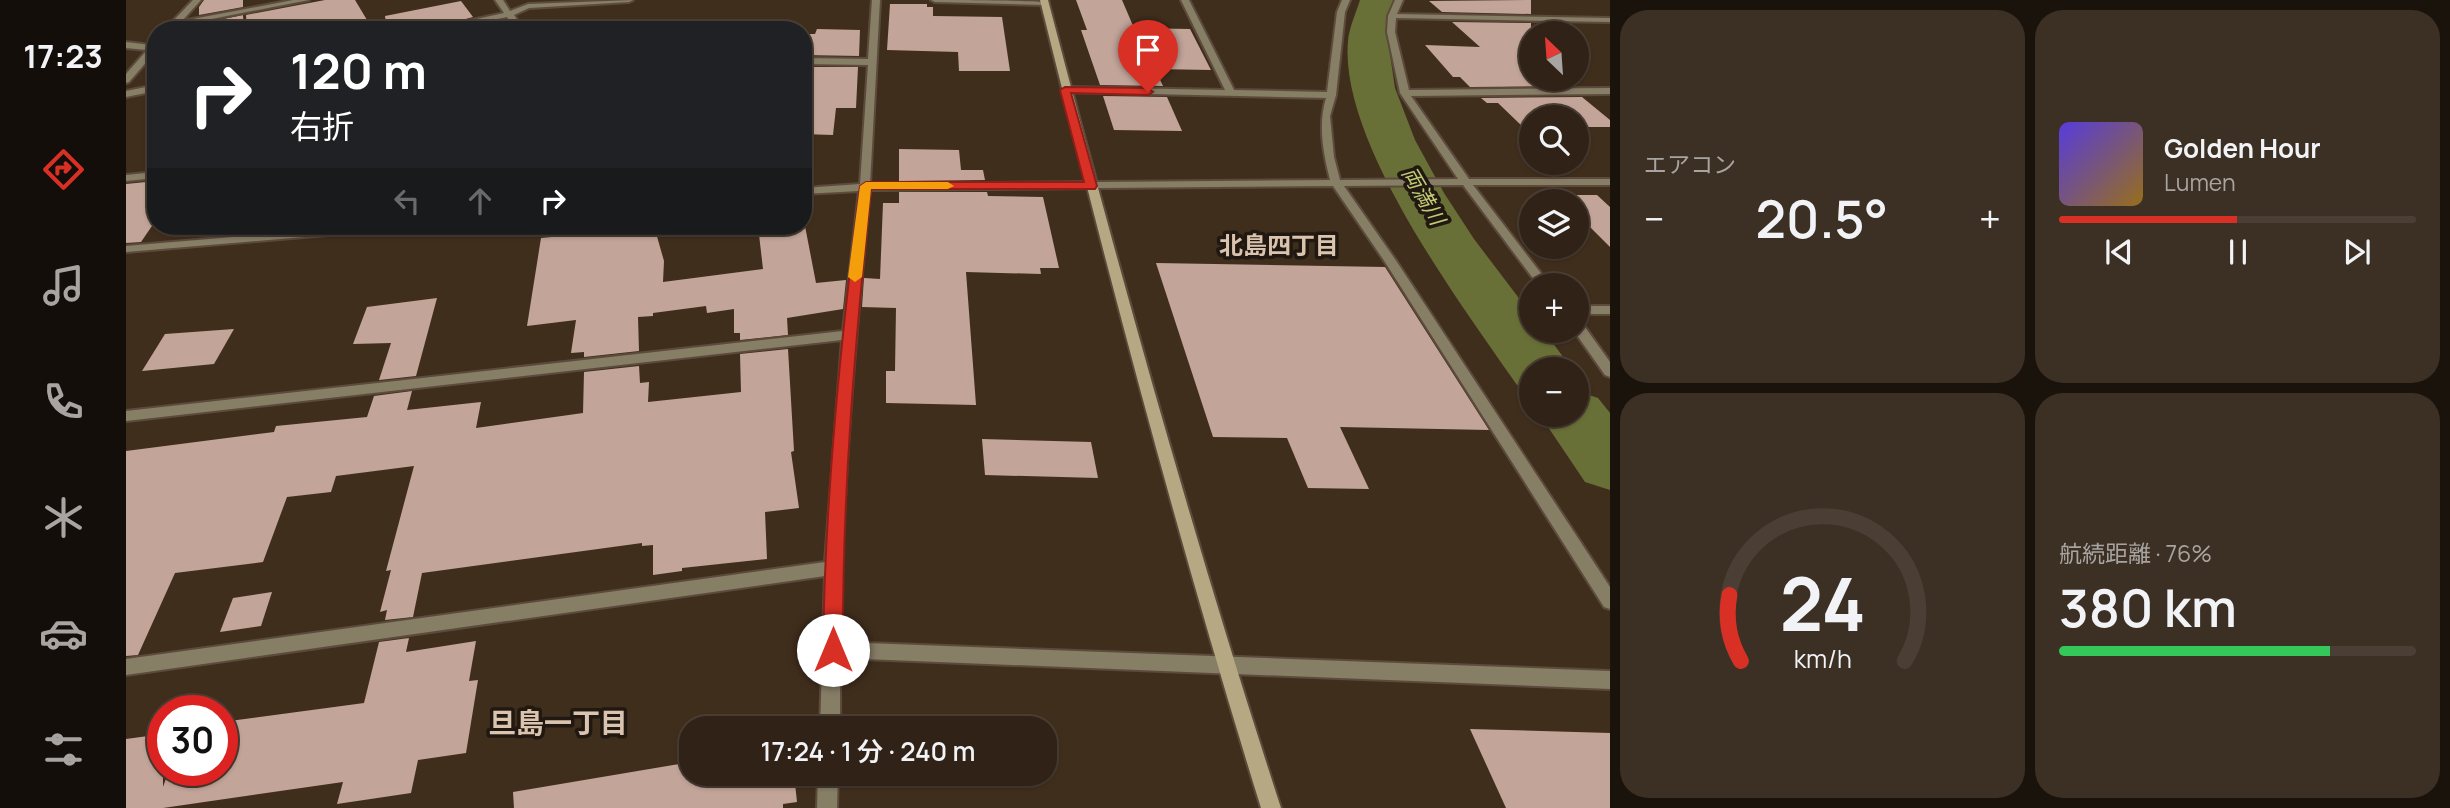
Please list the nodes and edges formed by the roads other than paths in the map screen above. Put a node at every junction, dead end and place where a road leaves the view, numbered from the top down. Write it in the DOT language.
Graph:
graph roads {
  1 [pos="197,0"];
  2 [pos="305,0"];
  3 [pos="499,0"];
  4 [pos="629,0"];
  5 [pos="876,0"];
  6 [pos="935,0"];
  7 [pos="1185,0"];
  8 [pos="1346,0"];
  9 [pos="1399,0"];
  10 [pos="1045,1"];
  11 [pos="509,13"];
  12 [pos="1392,16"];
  13 [pos="1610,20"];
  14 [pos="178,21"];
  15 [pos="202,21"];
  16 [pos="472,21"];
  17 [pos="514,21"];
  18 [pos="126,45"];
  19 [pos="147,46"];
  20 [pos="147,54"];
  21 [pos="812,61"];
  22 [pos="872,62"];
  23 [pos="126,80"];
  24 [pos="147,90"];
  25 [pos="1065,90"];
  26 [pos="1610,91"];
  27 [pos="1231,93"];
  28 [pos="1405,93"];
  29 [pos="126,94"];
  30 [pos="1331,95"];
  31 [pos="147,175"];
  32 [pos="126,177"];
  33 [pos="1464,180"];
  34 [pos="1610,182"];
  35 [pos="1336,183"];
  36 [pos="866,186"];
  37 [pos="1091,186"];
  38 [pos="812,190"];
  39 [pos="292,235"];
  40 [pos="126,249"];
  41 [pos="1535,273"];
  42 [pos="1589,310"];
  43 [pos="1610,310"];
  44 [pos="849,335"];
  45 [pos="1589,343"];
  46 [pos="1610,373"];
  47 [pos="126,415"];
  48 [pos="833,568"];
  49 [pos="1610,602"];
  50 [pos="833,650"];
  51 [pos="1224,663"];
  52 [pos="126,667"];
  53 [pos="1610,680"];
  54 [pos="830,716"];
  55 [pos="828,786"];
  56 [pos="827,808"];
  57 [pos="1271,808"];
  1 -- 14 [label="street"];
  2 -- 15 [label="street"];
  3 -- 11 [label="street"];
  4 -- 11 [label="street"];
  5 -- 22 [label="street"];
  6 -- 10 [label="street"];
  7 -- 27 [label="street"];
  8 -- 30 [label="street"];
  9 -- 12 [label="street"];
  10 -- 25 [label="street"];
  11 -- 16 [label="street"];
  11 -- 17 [label="street"];
  12 -- 13 [label="street"];
  12 -- 28 [label="street"];
  18 -- 19 [label="street"];
  20 -- 23 [label="street"];
  21 -- 22 [label="street"];
  22 -- 36 [label="street"];
  24 -- 29 [label="street"];
  25 -- 27 [label="street"];
  25 -- 37 [label="street"];
  26 -- 28 [label="street"];
  27 -- 30 [label="street"];
  28 -- 33 [label="street"];
  30 -- 35 [label="street"];
  31 -- 32 [label="street"];
  33 -- 34 [label="street"];
  33 -- 35 [label="street"];
  33 -- 41 [label="street"];
  35 -- 37 [label="street"];
  35 -- 49 [label="street"];
  36 -- 37 [label="street"];
  36 -- 38 [label="street"];
  36 -- 44 [label="street"];
  37 -- 51 [label="street"];
  39 -- 40 [label="street"];
  42 -- 43 [label="street"];
  44 -- 47 [label="street"];
  44 -- 48 [label="street"];
  45 -- 46 [label="street"];
  48 -- 50 [label="street"];
  48 -- 52 [label="street"];
  50 -- 51 [label="street"];
  50 -- 54 [label="street"];
  51 -- 53 [label="street"];
  51 -- 57 [label="street"];
  55 -- 56 [label="street"];
}
